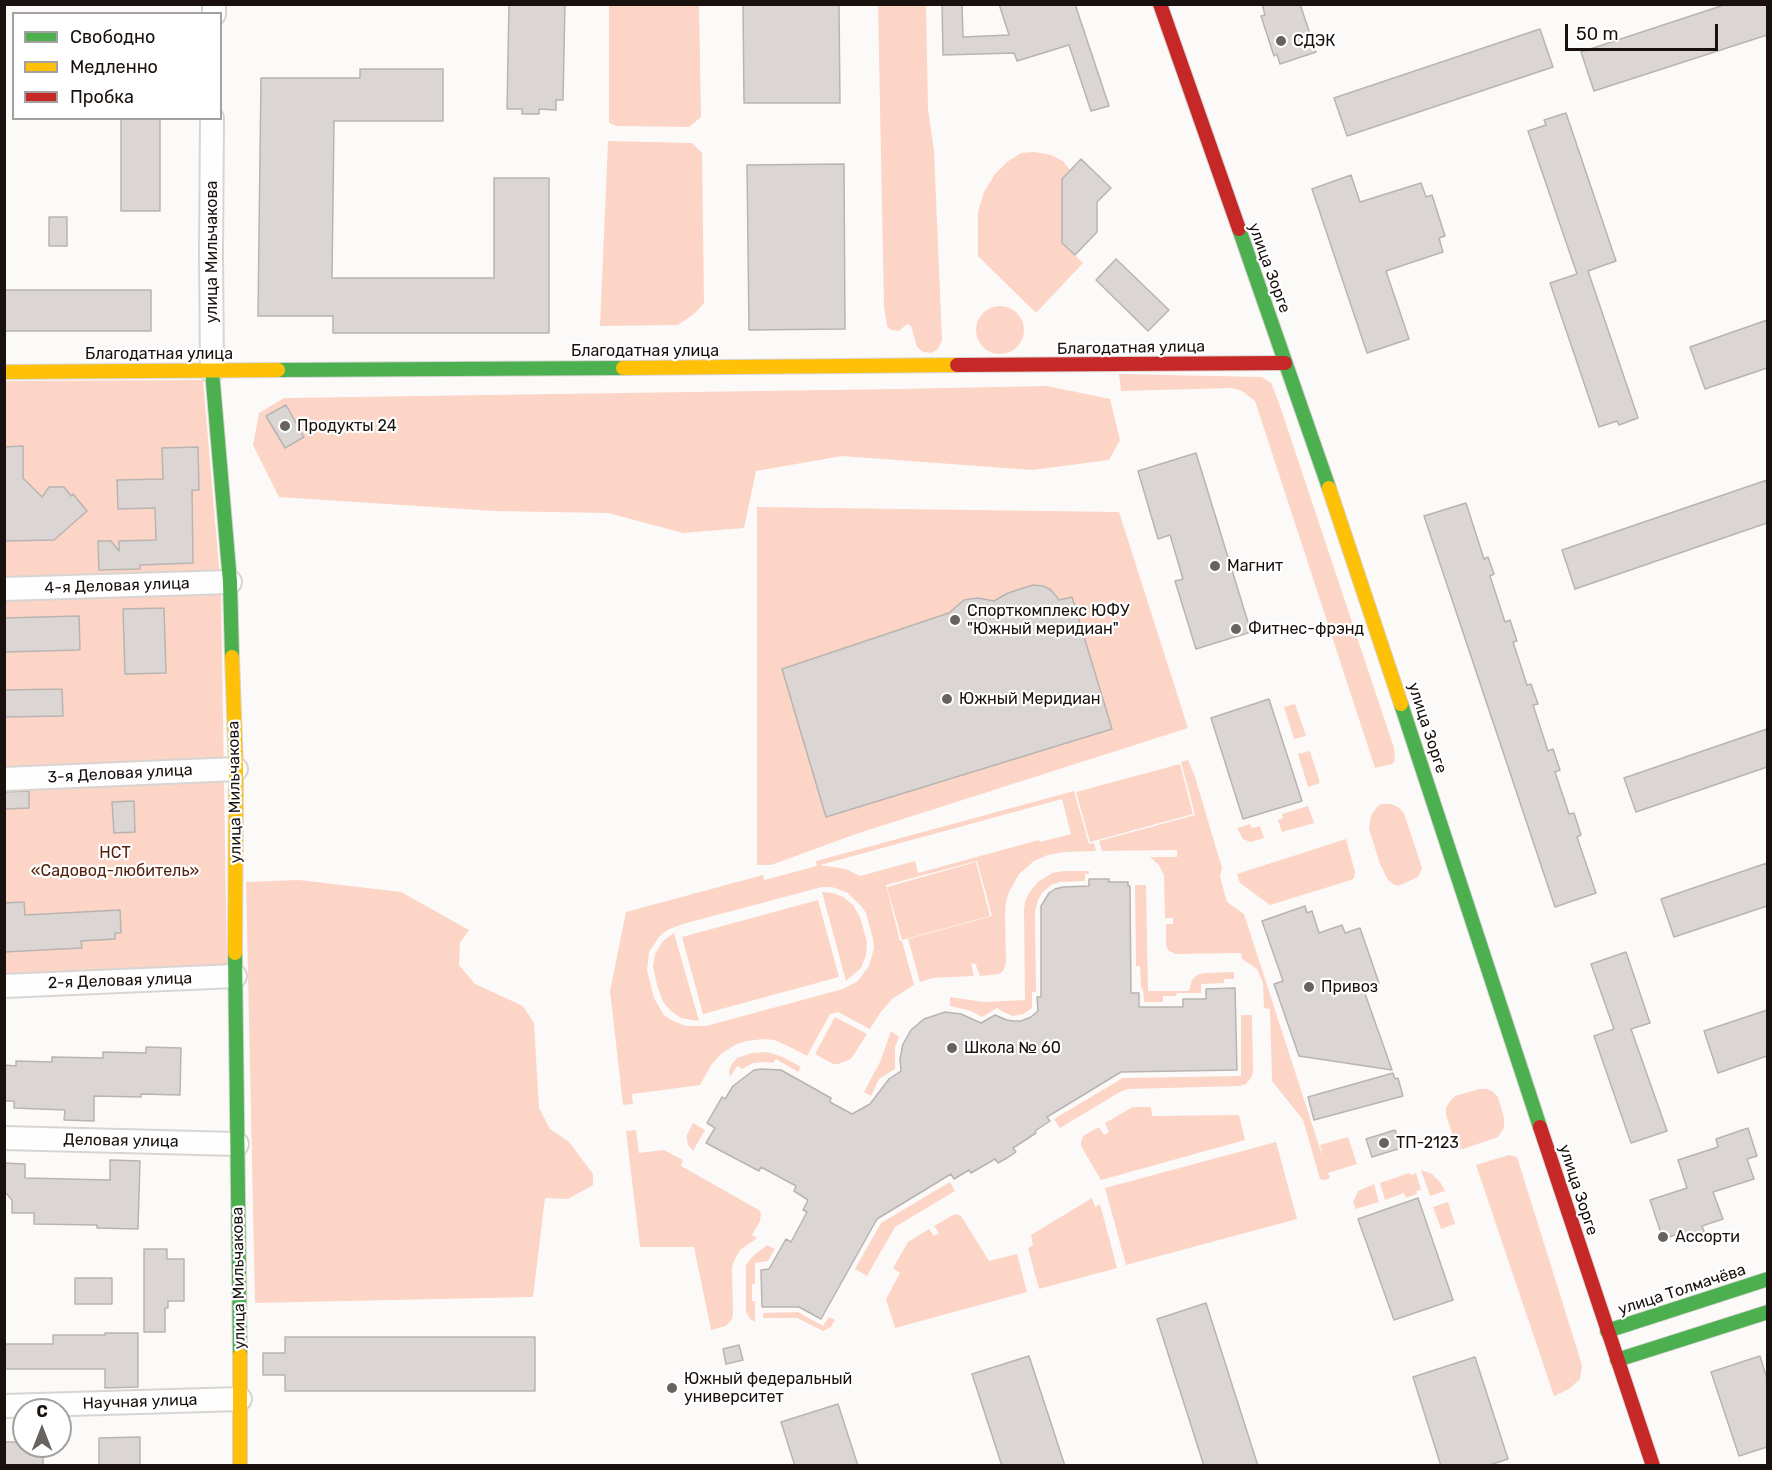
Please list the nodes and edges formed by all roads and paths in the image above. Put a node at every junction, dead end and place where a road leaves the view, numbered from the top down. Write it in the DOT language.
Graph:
graph roads {
  1 [pos="1160,4"];
  2 [pos="212,120"];
  3 [pos="1285,363"];
  4 [pos="212,371"];
  5 [pos="4,372"];
  6 [pos="230,582"];
  7 [pos="4,589"];
  8 [pos="236,769"];
  9 [pos="4,779"];
  10 [pos="235,976"];
  11 [pos="4,986"];
  12 [pos="4,1138"];
  13 [pos="237,1144"];
  14 [pos="1767,1280"];
  15 [pos="1767,1312"];
  16 [pos="1607,1331"];
  17 [pos="1617,1360"];
  18 [pos="240,1399"];
  19 [pos="4,1406"];
  20 [pos="240,1466"];
  21 [pos="1653,1466"];
  1 -- 3 [label="street, улица Зорге"];
  2 -- 4 [label="street, улица Мильчакова"];
  3 -- 4 [label="street, Благодатная улица"];
  3 -- 16 [label="street, улица Зорге"];
  4 -- 5 [label="street, Благодатная улица"];
  4 -- 6 [label="street, улица Мильчакова"];
  6 -- 7 [label="street, 4-я Деловая улица"];
  6 -- 8 [label="street, улица Мильчакова"];
  8 -- 9 [label="street, 3-я Деловая улица"];
  8 -- 10 [label="street, улица Мильчакова"];
  10 -- 11 [label="street, 2-я Деловая улица"];
  10 -- 13 [label="street, улица Мильчакова"];
  12 -- 13 [label="street, Деловая улица"];
  13 -- 18 [label="street, улица Мильчакова"];
  14 -- 16 [label="street, улица Толмачёва"];
  15 -- 17 [label="street"];
  16 -- 17 [label="street, улица Зорге"];
  17 -- 21 [label="street, улица Зорге"];
  18 -- 19 [label="street, Научная улица"];
  18 -- 20 [label="street, улица Мильчакова"];
}
